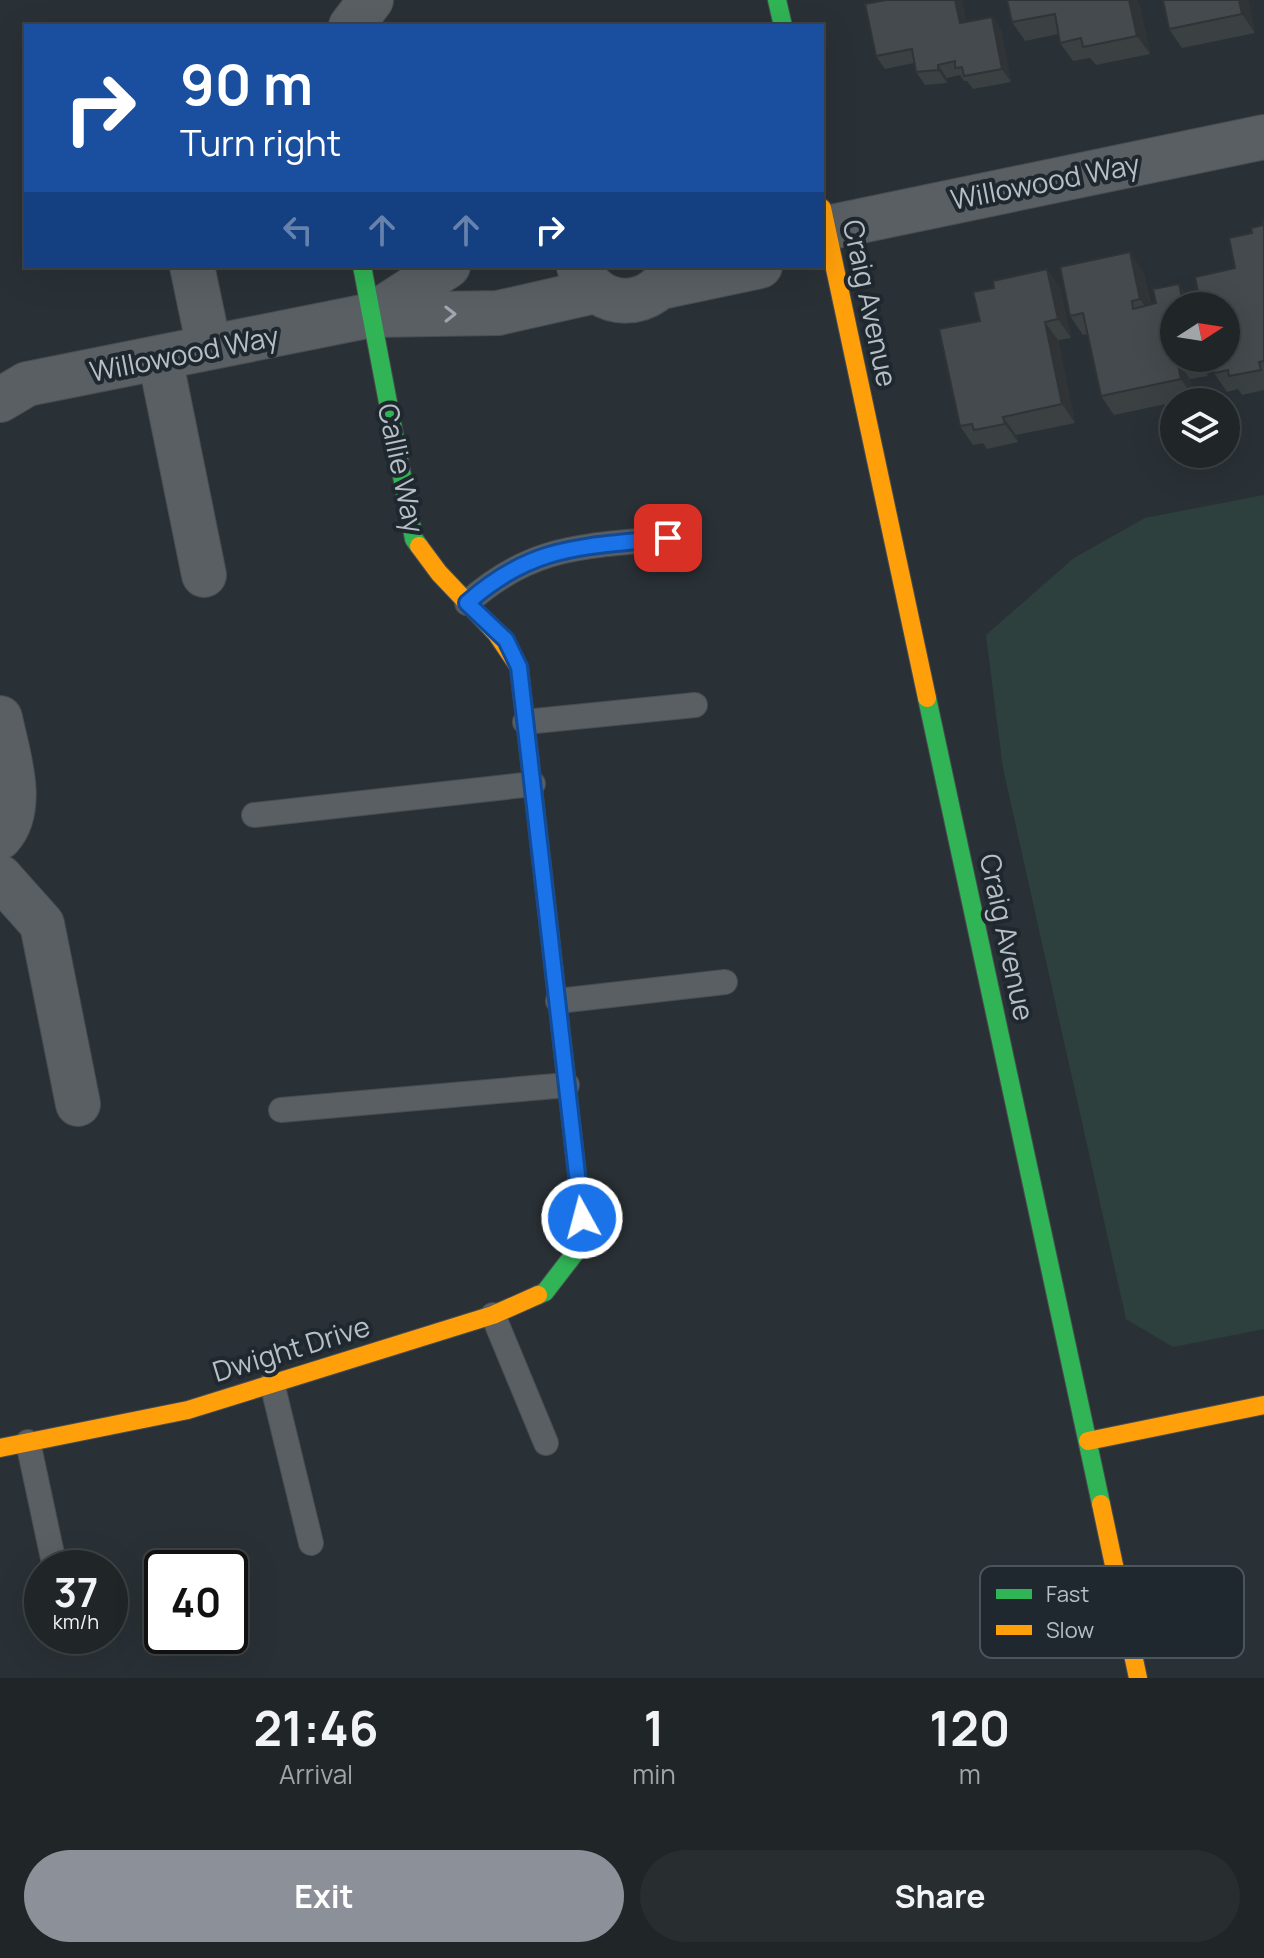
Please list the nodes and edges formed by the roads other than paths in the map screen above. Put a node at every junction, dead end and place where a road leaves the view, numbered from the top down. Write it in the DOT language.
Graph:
graph roads {
  1 [pos="371,0"];
  2 [pos="777,0"];
  3 [pos="353,24"];
  4 [pos="783,24"];
  5 [pos="1264,137"];
  6 [pos="824,221"];
  7 [pos="824,226"];
  8 [pos="192,268"];
  9 [pos="362,268"];
  10 [pos="445,268"];
  11 [pos="743,268"];
  12 [pos="667,277"];
  13 [pos="587,278"];
  14 [pos="372,315"];
  15 [pos="209,347"];
  16 [pos="160,358"];
  17 [pos="0,400"];
  18 [pos="668,538"];
  19 [pos="204,575"];
  20 [pos="467,603"];
  21 [pos="695,705"];
  22 [pos="0,718"];
  23 [pos="525,722"];
  24 [pos="533,784"];
  25 [pos="254,815"];
  26 [pos="0,837"];
  27 [pos="0,877"];
  28 [pos="725,982"];
  29 [pos="558,1001"];
  30 [pos="567,1085"];
  31 [pos="78,1104"];
  32 [pos="281,1110"];
  33 [pos="575,1253"];
  34 [pos="493,1315"];
  35 [pos="272,1383"];
  36 [pos="1264,1405"];
  37 [pos="1088,1441"];
  38 [pos="28,1442"];
  39 [pos="546,1443"];
  40 [pos="0,1448"];
  41 [pos="311,1543"];
  42 [pos="51,1550"];
  43 [pos="1114,1566"];
  44 [pos="1134,1658"];
  45 [pos="1138,1678"];
  1 -- 3 [label="street"];
  2 -- 4 [label="street"];
  5 -- 6 [label="street, Willowood Way"];
  7 -- 37 [label="street, Craig Avenue"];
  8 -- 15 [label="street"];
  9 -- 14 [label="street, Callie Way"];
  10 -- 14 [label="street, Willowood Way"];
  11 -- 12 [label="street, Willowood Way"];
  12 -- 13 [label="street, Willowood Way"];
  14 -- 13 [label="street, Willowood Way, one-way"];
  14 -- 15 [label="street, Willowood Way"];
  14 -- 20 [label="street, Callie Way"];
  15 -- 16 [label="street, Willowood Way"];
  16 -- 17 [label="street, Willowood Way"];
  16 -- 19 [label="street"];
  18 -- 20 [label="lane"];
  20 -- 23 [label="street, Callie Way"];
  21 -- 23 [label="lane"];
  22 -- 26 [label="street"];
  23 -- 24 [label="street, Callie Way"];
  24 -- 25 [label="lane"];
  24 -- 29 [label="street, Callie Way"];
  27 -- 31 [label="street"];
  28 -- 29 [label="lane"];
  29 -- 30 [label="street, Callie Way"];
  30 -- 32 [label="lane"];
  30 -- 33 [label="street, Callie Way"];
  33 -- 34 [label="street, Dwight Drive"];
  34 -- 35 [label="street, Dwight Drive"];
  34 -- 39 [label="lane"];
  35 -- 38 [label="street, Dwight Drive"];
  35 -- 41 [label="lane"];
  36 -- 37 [label="street"];
  37 -- 43 [label="street, Craig Avenue"];
  38 -- 40 [label="street, Dwight Drive"];
  38 -- 42 [label="lane"];
  44 -- 45 [label="street, Craig Avenue"];
}
